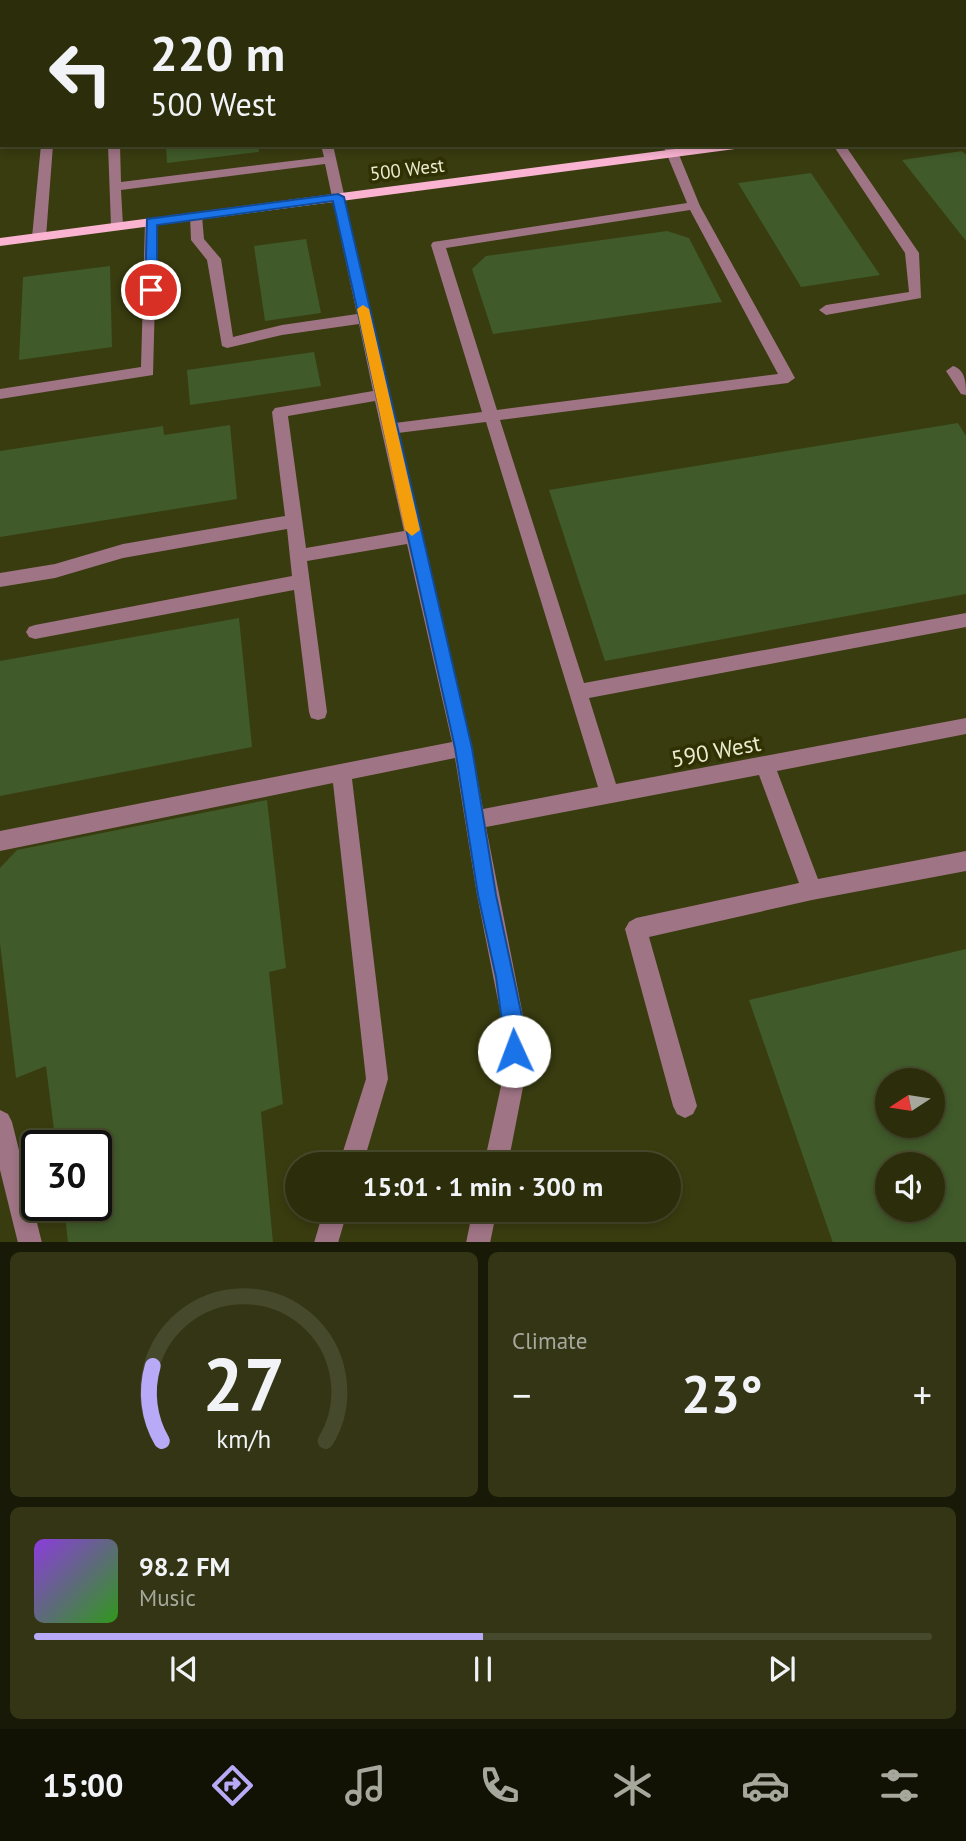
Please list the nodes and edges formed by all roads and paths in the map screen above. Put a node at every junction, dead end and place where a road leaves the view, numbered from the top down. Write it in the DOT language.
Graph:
graph roads {
  1 [pos="47,147"];
  2 [pos="114,147"];
  3 [pos="327,147"];
  4 [pos="703,147"];
  5 [pos="840,147"];
  6 [pos="671,149"];
  7 [pos="330,160"];
  8 [pos="115,187"];
  9 [pos="338,197"];
  10 [pos="694,206"];
  11 [pos="196,216"];
  12 [pos="151,222"];
  13 [pos="117,226"];
  14 [pos="39,237"];
  15 [pos="0,242"];
  16 [pos="825,310"];
  17 [pos="365,318"];
  18 [pos="953,371"];
  19 [pos="966,390"];
  20 [pos="0,394"];
  21 [pos="381,396"];
  22 [pos="491,414"];
  23 [pos="388,429"];
  24 [pos="294,521"];
  25 [pos="414,536"];
  26 [pos="298,556"];
  27 [pos="0,580"];
  28 [pos="300,582"];
  29 [pos="966,620"];
  30 [pos="35,632"];
  31 [pos="579,692"];
  32 [pos="318,712"];
  33 [pos="966,726"];
  34 [pos="463,748"];
  35 [pos="765,766"];
  36 [pos="341,772"];
  37 [pos="610,796"];
  38 [pos="475,820"];
  39 [pos="0,841"];
  40 [pos="966,861"];
  41 [pos="812,890"];
  42 [pos="685,1106"];
  43 [pos="0,1122"];
  44 [pos="355,1152"];
  45 [pos="498,1152"];
  46 [pos="332,1222"];
  47 [pos="482,1222"];
  48 [pos="30,1242"];
  49 [pos="326,1242"];
  50 [pos="478,1242"];
  1 -- 14 [label="street"];
  2 -- 8 [label="street"];
  3 -- 7 [label="street"];
  4 -- 6 [label="main road, 500 West"];
  5 -- 16 [label="street"];
  6 -- 9 [label="main road, 500 West"];
  6 -- 10 [label="street"];
  7 -- 8 [label="street"];
  7 -- 9 [label="street"];
  8 -- 13 [label="street"];
  9 -- 11 [label="main road, 500 West"];
  9 -- 17 [label="street"];
  10 -- 22 [label="street"];
  10 -- 22 [label="street"];
  11 -- 12 [label="main road, 500 West"];
  11 -- 17 [label="street"];
  12 -- 13 [label="main road, 500 West"];
  12 -- 20 [label="street"];
  13 -- 14 [label="main road, 500 West"];
  14 -- 15 [label="main road, 500 West"];
  17 -- 21 [label="street"];
  18 -- 19 [label="street"];
  21 -- 23 [label="street"];
  21 -- 24 [label="street"];
  22 -- 23 [label="street"];
  22 -- 31 [label="street"];
  23 -- 25 [label="street"];
  24 -- 26 [label="street"];
  24 -- 27 [label="street"];
  25 -- 26 [label="street"];
  25 -- 34 [label="street"];
  26 -- 28 [label="street"];
  28 -- 30 [label="street"];
  28 -- 32 [label="street"];
  29 -- 31 [label="street"];
  31 -- 37 [label="street"];
  33 -- 35 [label="street, 590 West"];
  34 -- 36 [label="street"];
  34 -- 38 [label="street"];
  35 -- 37 [label="street, 590 West"];
  35 -- 41 [label="street"];
  36 -- 39 [label="street"];
  36 -- 44 [label="street"];
  37 -- 38 [label="street, 590 West"];
  38 -- 45 [label="street"];
  40 -- 41 [label="street"];
  41 -- 42 [label="street"];
  43 -- 48 [label="street"];
  46 -- 49 [label="street"];
  47 -- 50 [label="street"];
}
